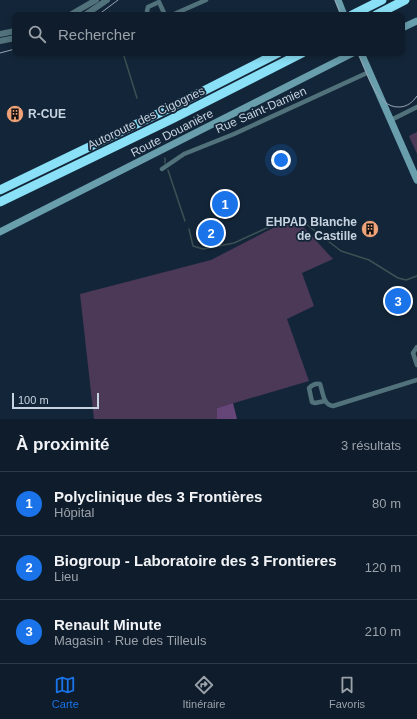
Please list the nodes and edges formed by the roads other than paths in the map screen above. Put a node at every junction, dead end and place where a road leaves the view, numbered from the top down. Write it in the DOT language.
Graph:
graph roads {
  1 [pos="96,0"];
  2 [pos="106,0"];
  3 [pos="206,0"];
  4 [pos="382,0"];
  5 [pos="405,0"];
  6 [pos="75,12"];
  7 [pos="89,12"];
  8 [pos="147,12"];
  9 [pos="164,12"];
  10 [pos="179,12"];
  11 [pos="358,12"];
  12 [pos="382,12"];
  13 [pos="417,20"];
  14 [pos="405,26"];
  15 [pos="12,31"];
  16 [pos="0,34"];
  17 [pos="12,39"];
  18 [pos="0,41"];
  19 [pos="272,56"];
  20 [pos="296,56"];
  21 [pos="347,56"];
  22 [pos="362,56"];
  23 [pos="370,72"];
  24 [pos="417,108"];
  25 [pos="391,120"];
  26 [pos="162,169"];
  27 [pos="417,180"];
  28 [pos="0,190"];
  29 [pos="0,202"];
  30 [pos="0,232"];
  31 [pos="417,347"];
  32 [pos="417,364"];
  33 [pos="417,380"];
  34 [pos="325,401"];
  1 -- 6 [label="street"];
  2 -- 7 [label="street"];
  3 -- 10 [label="street"];
  4 -- 11 [label="highway"];
  5 -- 12 [label="highway"];
  8 -- 9 [label="street"];
  13 -- 14 [label="main road"];
  15 -- 16 [label="street"];
  17 -- 18 [label="street"];
  19 -- 28 [label="highway, Autoroute des Cigognes"];
  20 -- 29 [label="highway, Autoroute des Cigognes"];
  21 -- 30 [label="main road, Route Douanière"];
  22 -- 23 [label="main road"];
  23 -- 25 [label="main road"];
  23 -- 26 [label="street, Rue Saint-Damien"];
  24 -- 25 [label="street"];
  25 -- 27 [label="main road"];
  31 -- 32 [label="street"];
  33 -- 34 [label="street"];
  34 -- 34 [label="street"];
}
